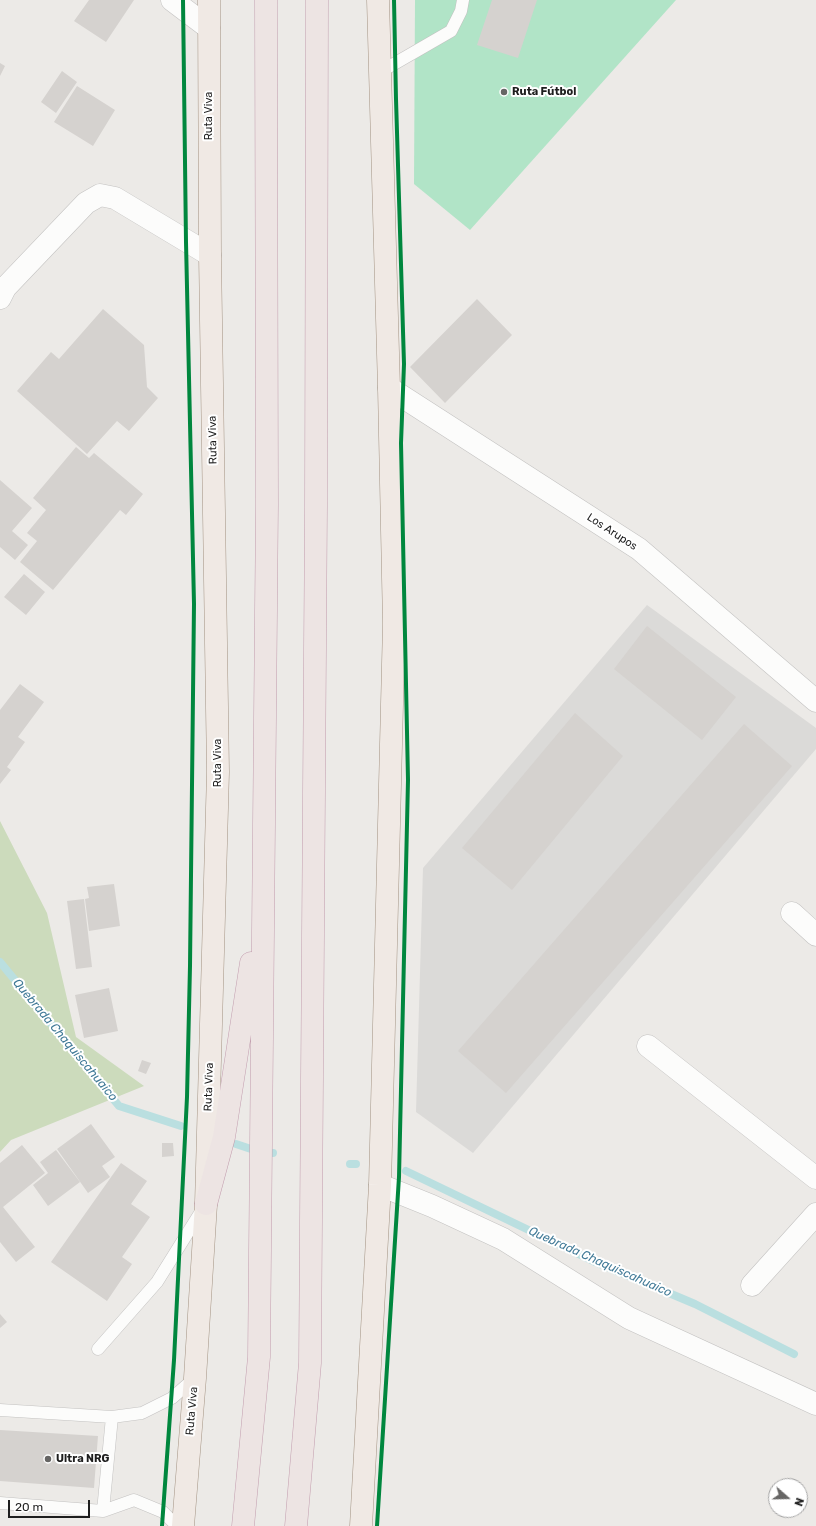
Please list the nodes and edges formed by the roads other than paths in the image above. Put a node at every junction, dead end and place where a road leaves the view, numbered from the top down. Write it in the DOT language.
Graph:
graph roads {
  1 [pos="172,0"];
  2 [pos="208,0"];
  3 [pos="266,0"];
  4 [pos="317,0"];
  5 [pos="378,0"];
  6 [pos="463,0"];
  7 [pos="209,28"];
  8 [pos="380,72"];
  9 [pos="210,256"];
  10 [pos="0,298"];
  11 [pos="390,388"];
  12 [pos="816,701"];
  13 [pos="263,882"];
  14 [pos="792,914"];
  15 [pos="816,935"];
  16 [pos="648,1046"];
  17 [pos="816,1178"];
  18 [pos="380,1185"];
  19 [pos="206,1204"];
  20 [pos="816,1214"];
  21 [pos="752,1285"];
  22 [pos="98,1349"];
  23 [pos="195,1378"];
  24 [pos="816,1404"];
  25 [pos="0,1410"];
  26 [pos="112,1417"];
  27 [pos="0,1504"];
  28 [pos="103,1510"];
  29 [pos="178,1526"];
  30 [pos="183,1526"];
  31 [pos="244,1526"];
  32 [pos="296,1526"];
  33 [pos="361,1526"];
  1 -- 7 [label="street"];
  2 -- 7 [label="main road, Ruta Viva"];
  3 -- 13 [label="highway"];
  4 -- 32 [label="highway"];
  5 -- 8 [label="main road"];
  6 -- 8 [label="lane"];
  7 -- 9 [label="main road, Ruta Viva"];
  8 -- 11 [label="main road"];
  9 -- 10 [label="street"];
  9 -- 19 [label="main road, Ruta Viva"];
  11 -- 12 [label="street, Los Arupos"];
  11 -- 18 [label="main road"];
  13 -- 19 [label="highway"];
  13 -- 31 [label="highway"];
  14 -- 15 [label="street"];
  16 -- 17 [label="street"];
  18 -- 24 [label="street"];
  18 -- 33 [label="main road"];
  19 -- 22 [label="lane"];
  19 -- 23 [label="main road, Ruta Viva"];
  20 -- 21 [label="street"];
  23 -- 26 [label="lane"];
  23 -- 30 [label="main road, Ruta Viva"];
  25 -- 26 [label="lane"];
  26 -- 28 [label="lane"];
  27 -- 28 [label="lane"];
  28 -- 29 [label="lane"];
}
